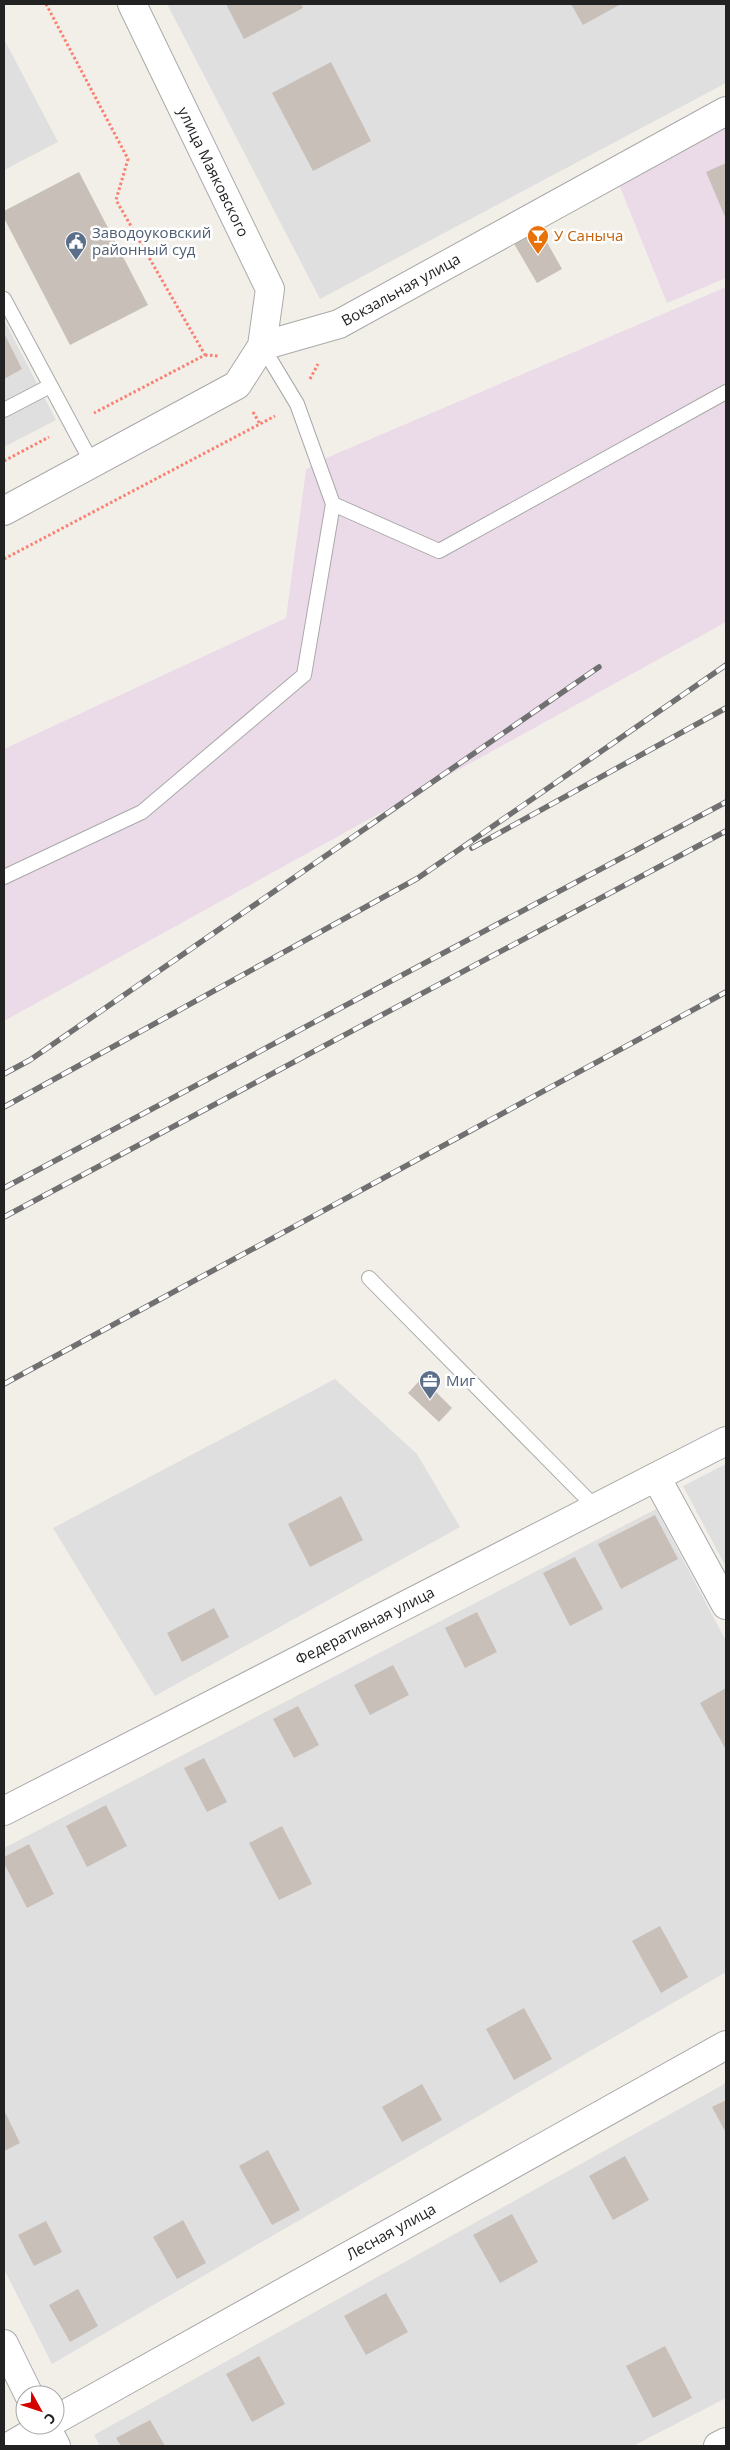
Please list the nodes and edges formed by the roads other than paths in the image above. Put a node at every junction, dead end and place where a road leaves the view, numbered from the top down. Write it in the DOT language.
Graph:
graph roads {
  1 [pos="132,4"];
  2 [pos="726,110"];
  3 [pos="4,299"];
  4 [pos="262,346"];
  5 [pos="50,386"];
  6 [pos="726,392"];
  7 [pos="4,410"];
  8 [pos="92,463"];
  9 [pos="333,504"];
  10 [pos="4,511"];
  11 [pos="4,878"];
  12 [pos="369,1278"];
  13 [pos="726,1441"];
  14 [pos="656,1477"];
  15 [pos="596,1508"];
  16 [pos="726,1605"];
  17 [pos="4,1811"];
  18 [pos="726,2045"];
  19 [pos="4,2344"];
  20 [pos="25,2385"];
  21 [pos="65,2414"];
  22 [pos="28,2435"];
  23 [pos="726,2442"];
  24 [pos="10,2446"];
  25 [pos="718,2446"];
  1 -- 4 [label="street, улица Маяковского"];
  2 -- 4 [label="street, Вокзальная улица"];
  3 -- 5 [label="lane"];
  4 -- 8 [label="street"];
  4 -- 9 [label="lane"];
  5 -- 7 [label="lane"];
  5 -- 8 [label="lane"];
  6 -- 9 [label="lane"];
  8 -- 10 [label="street"];
  9 -- 11 [label="lane"];
  12 -- 15 [label="lane"];
  13 -- 14 [label="street, Федеративная улица"];
  14 -- 15 [label="street, Федеративная улица"];
  14 -- 16 [label="street"];
  15 -- 17 [label="street, Федеративная улица"];
  18 -- 21 [label="street, Лесная улица"];
  19 -- 20 [label="street"];
  22 -- 24 [label="street"];
  23 -- 25 [label="street"];
}
